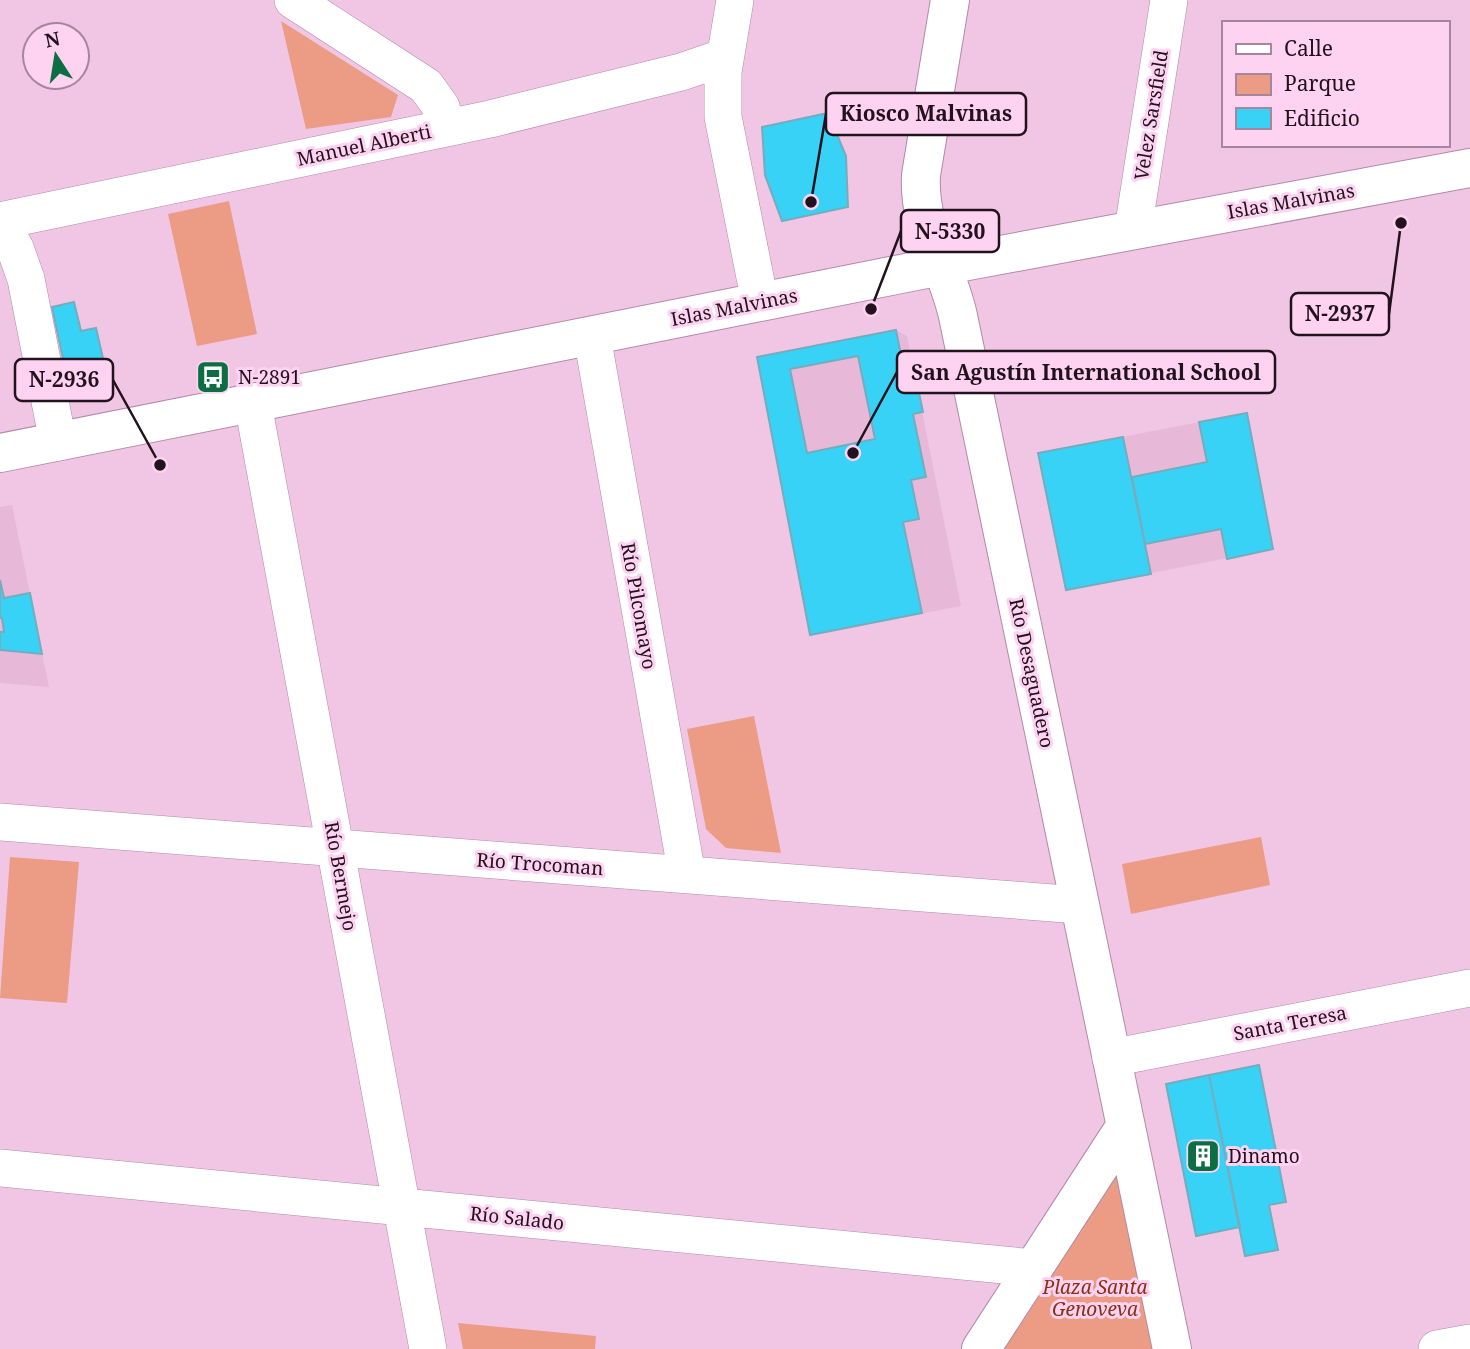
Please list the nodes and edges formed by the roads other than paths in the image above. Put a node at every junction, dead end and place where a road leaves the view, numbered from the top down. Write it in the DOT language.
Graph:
graph roads {
  1 [pos="293,0"];
  2 [pos="735,0"];
  3 [pos="950,0"];
  4 [pos="1169,0"];
  5 [pos="725,57"];
  6 [pos="447,128"];
  7 [pos="1470,168"];
  8 [pos="0,222"];
  9 [pos="1133,230"];
  10 [pos="941,266"];
  11 [pos="760,302"];
  12 [pos="592,336"];
  13 [pos="253,404"];
  14 [pos="58,442"];
  15 [pos="0,453"];
  16 [pos="0,822"];
  17 [pos="337,849"];
  18 [pos="687,875"];
  19 [pos="1079,905"];
  20 [pos="1470,988"];
  21 [pos="1111,1058"];
  22 [pos="1125,1127"];
  23 [pos="0,1168"];
  24 [pos="401,1207"];
  25 [pos="1034,1268"];
  26 [pos="1470,1343"];
  27 [pos="428,1349"];
  28 [pos="981,1349"];
  29 [pos="1172,1349"];
  30 [pos="1437,1349"];
  1 -- 6 [label="street"];
  2 -- 5 [label="street"];
  3 -- 10 [label="street, Río Desaguadero"];
  4 -- 9 [label="street, Velez Sarsfield"];
  5 -- 6 [label="street, Manuel Alberti"];
  5 -- 11 [label="street"];
  6 -- 8 [label="street, Manuel Alberti"];
  7 -- 9 [label="street, Islas Malvinas"];
  8 -- 14 [label="street"];
  9 -- 10 [label="street, Islas Malvinas"];
  10 -- 11 [label="street, Islas Malvinas"];
  10 -- 19 [label="street, Río Desaguadero"];
  11 -- 12 [label="street, Islas Malvinas"];
  12 -- 13 [label="street, Islas Malvinas"];
  12 -- 18 [label="street, Río Pilcomayo"];
  13 -- 14 [label="street, Islas Malvinas"];
  13 -- 17 [label="street, Río Bermejo"];
  14 -- 15 [label="street, Islas Malvinas"];
  16 -- 17 [label="street, Río Trocoman"];
  17 -- 18 [label="street, Río Trocoman"];
  17 -- 24 [label="street, Río Bermejo"];
  18 -- 19 [label="street, Río Trocoman"];
  19 -- 21 [label="street, Río Desaguadero"];
  20 -- 21 [label="street, Santa Teresa"];
  21 -- 22 [label="street, Río Desaguadero"];
  22 -- 25 [label="street"];
  22 -- 29 [label="street, Río Desaguadero"];
  23 -- 24 [label="street, Río Salado"];
  24 -- 25 [label="street, Río Salado"];
  24 -- 27 [label="street, Río Bermejo"];
  25 -- 28 [label="street"];
  26 -- 30 [label="street"];
}
